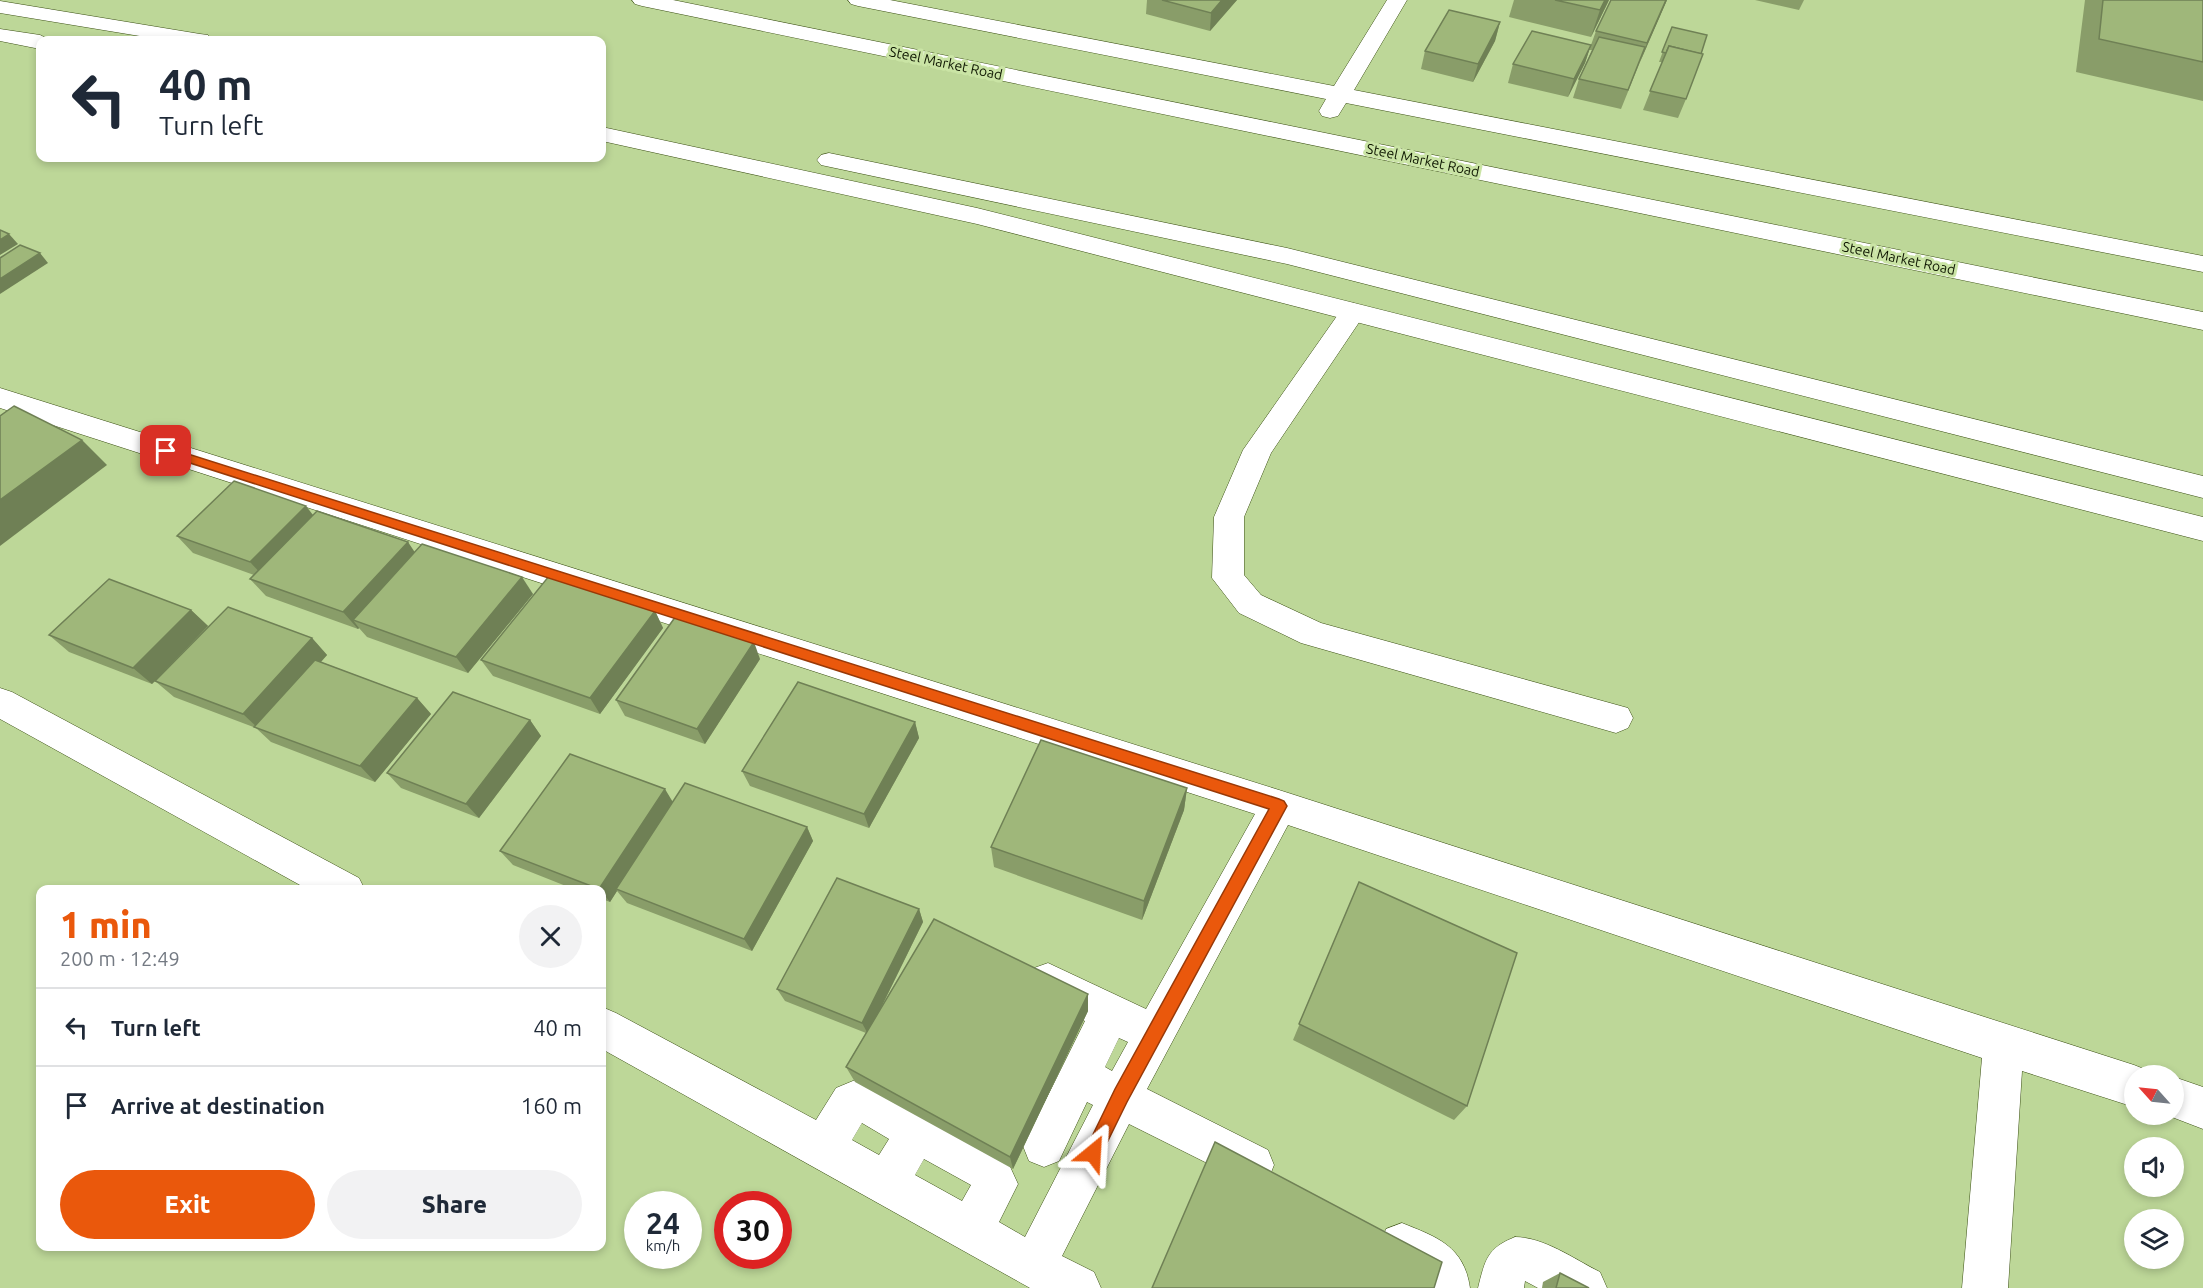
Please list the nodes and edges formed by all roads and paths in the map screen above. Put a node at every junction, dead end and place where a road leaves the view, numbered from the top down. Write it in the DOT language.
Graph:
graph roads {
  1 [pos="642,0"];
  2 [pos="858,0"];
  3 [pos="1397,0"];
  4 [pos="8,5"];
  5 [pos="0,36"];
  6 [pos="178,36"];
  7 [pos="36,41"];
  8 [pos="1339,94"];
  9 [pos="606,114"];
  10 [pos="606,135"];
  11 [pos="1315,138"];
  12 [pos="2203,264"];
  13 [pos="1353,312"];
  14 [pos="2203,321"];
  15 [pos="2,401"];
  16 [pos="2203,487"];
  17 [pos="2203,529"];
  18 [pos="0,702"];
  19 [pos="1616,718"];
  20 [pos="1279,806"];
  21 [pos="337,885"];
  22 [pos="1018,968"];
  23 [pos="1110,1012"];
  24 [pos="606,1029"];
  25 [pos="1155,1034"];
  26 [pos="2003,1045"];
  27 [pos="2124,1083"];
  28 [pos="1121,1095"];
  29 [pos="2184,1101"];
  30 [pos="2203,1108"];
  31 [pos="1062,1111"];
  32 [pos="916,1132"];
  33 [pos="1102,1134"];
  34 [pos="824,1147"];
  35 [pos="1284,1182"];
  36 [pos="887,1184"];
  37 [pos="1366,1225"];
  38 [pos="970,1230"];
  39 [pos="1034,1266"];
  40 [pos="1078,1288"];
  41 [pos="1447,1288"];
  42 [pos="1501,1288"];
  43 [pos="1584,1288"];
  44 [pos="1985,1288"];
  1 -- 11 [label="main road, Steel Market Road"];
  2 -- 8 [label="main road"];
  3 -- 8 [label="main road"];
  4 -- 6 [label="main road"];
  5 -- 7 [label="main road"];
  8 -- 11 [label="main road"];
  8 -- 12 [label="main road"];
  9 -- 16 [label="main road"];
  10 -- 13 [label="main road"];
  11 -- 14 [label="main road, Steel Market Road"];
  13 -- 17 [label="main road"];
  13 -- 19 [label="main road"];
  15 -- 20 [label="main road"];
  18 -- 21 [label="main road"];
  20 -- 25 [label="main road"];
  20 -- 26 [label="main road"];
  22 -- 23 [label="main road"];
  23 -- 25 [label="main road"];
  23 -- 31 [label="main road"];
  24 -- 34 [label="main road"];
  25 -- 28 [label="main road"];
  26 -- 27 [label="main road"];
  26 -- 44 [label="main road"];
  28 -- 31 [label="main road"];
  28 -- 33 [label="main road"];
  28 -- 35 [label="main road"];
  29 -- 30 [label="main road"];
  31 -- 33 [label="main road"];
  32 -- 34 [label="main road"];
  32 -- 36 [label="main road"];
  32 -- 38 [label="main road"];
  33 -- 39 [label="main road"];
  34 -- 36 [label="main road"];
  36 -- 38 [label="main road"];
  37 -- 41 [label="main road"];
  38 -- 39 [label="main road"];
  39 -- 40 [label="main road"];
  42 -- 43 [label="main road"];
}
